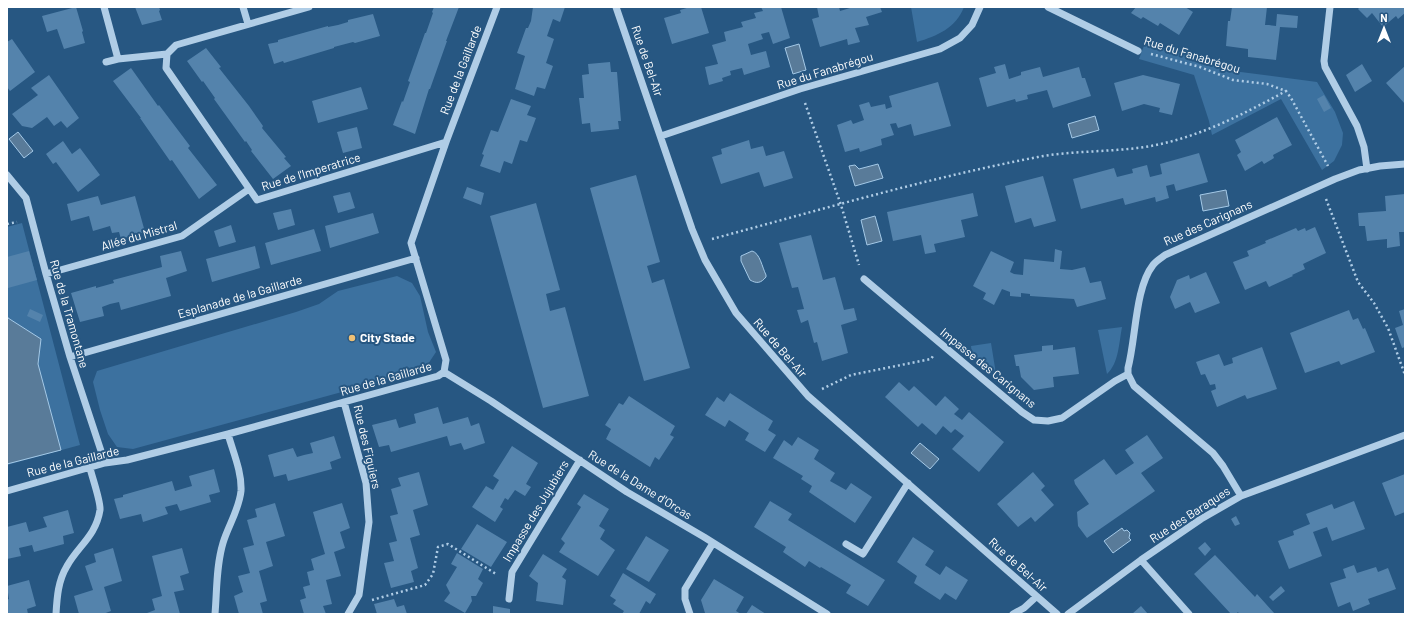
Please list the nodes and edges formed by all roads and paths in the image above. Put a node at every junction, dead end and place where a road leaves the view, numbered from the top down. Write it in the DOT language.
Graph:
graph roads {
  1 [pos="104,7"];
  2 [pos="243,7"];
  3 [pos="309,7"];
  4 [pos="497,7"];
  5 [pos="616,7"];
  6 [pos="980,7"];
  7 [pos="1048,7"];
  8 [pos="1330,7"];
  9 [pos="248,24"];
  10 [pos="1138,51"];
  11 [pos="167,54"];
  12 [pos="118,59"];
  13 [pos="106,62"];
  14 [pos="800,90"];
  15 [pos="1286,91"];
  16 [pos="661,136"];
  17 [pos="446,142"];
  18 [pos="1405,164"];
  19 [pos="1367,169"];
  20 [pos="7,175"];
  21 [pos="1335,179"];
  22 [pos="1321,185"];
  23 [pos="249,189"];
  24 [pos="841,205"];
  25 [pos="698,243"];
  26 [pos="416,258"];
  27 [pos="46,274"];
  28 [pos="864,279"];
  29 [pos="943,346"];
  30 [pos="70,357"];
  31 [pos="444,372"];
  32 [pos="1128,374"];
  33 [pos="1405,375"];
  34 [pos="808,396"];
  35 [pos="344,402"];
  36 [pos="228,434"];
  37 [pos="1405,435"];
  38 [pos="580,460"];
  39 [pos="105,463"];
  40 [pos="90,468"];
  41 [pos="908,483"];
  42 [pos="7,491"];
  43 [pos="1241,496"];
  44 [pos="713,543"];
  45 [pos="846,544"];
  46 [pos="1141,560"];
  47 [pos="512,572"];
  48 [pos="1036,597"];
  49 [pos="509,598"];
  50 [pos="356,601"];
  51 [pos="56,614"];
  52 [pos="215,614"];
  53 [pos="348,614"];
  54 [pos="690,614"];
  55 [pos="827,614"];
  56 [pos="1013,614"];
  57 [pos="1056,614"];
  58 [pos="1068,614"];
  59 [pos="1189,614"];
  1 -- 12 [label="street"];
  2 -- 9 [label="street"];
  3 -- 9 [label="street"];
  4 -- 17 [label="street, Rue de la Gaillarde"];
  5 -- 16 [label="street, Rue de Bel-Air"];
  6 -- 14 [label="street, Rue du Fanabrégou"];
  7 -- 10 [label="street, Rue du Fanabrégou"];
  8 -- 19 [label="street"];
  9 -- 11 [label="street"];
  10 -- 15 [label="path, Rue du Fanabrégou"];
  11 -- 12 [label="street"];
  11 -- 23 [label="street, Rue de l'Imperatrice"];
  12 -- 13 [label="street"];
  14 -- 16 [label="street, Rue du Fanabrégou"];
  14 -- 24 [label="path"];
  15 -- 21 [label="path"];
  15 -- 24 [label="path"];
  16 -- 25 [label="street, Rue de Bel-Air"];
  17 -- 23 [label="street, Rue de l'Imperatrice"];
  17 -- 26 [label="street, Rue de la Gaillarde"];
  18 -- 19 [label="street, Rue des Carignans"];
  19 -- 21 [label="street, Rue des Carignans"];
  20 -- 27 [label="street, Rue de la Tramontane"];
  21 -- 22 [label="street, Rue des Carignans"];
  22 -- 32 [label="street, Rue des Carignans"];
  22 -- 33 [label="path"];
  23 -- 27 [label="street, Allée du Mistral"];
  24 -- 25 [label="path"];
  24 -- 28 [label="path"];
  25 -- 34 [label="street, Rue de Bel-Air"];
  26 -- 30 [label="street, Esplanade de la Gaillarde"];
  26 -- 31 [label="street, Rue de la Gaillarde"];
  27 -- 30 [label="street, Rue de la Tramontane"];
  28 -- 29 [label="street, Impasse des Carignans"];
  29 -- 32 [label="street, Impasse des Carignans"];
  29 -- 34 [label="path"];
  30 -- 39 [label="street, Rue de la Tramontane"];
  31 -- 35 [label="street, Rue de la Gaillarde"];
  31 -- 38 [label="street, Rue de la Dame d'Orcas"];
  32 -- 43 [label="street"];
  34 -- 41 [label="street, Rue de Bel-Air"];
  35 -- 36 [label="street, Rue de la Gaillarde"];
  35 -- 50 [label="street, Rue des Figuiers"];
  36 -- 39 [label="street, Rue de la Gaillarde"];
  36 -- 52 [label="street"];
  37 -- 43 [label="street, Rue des Baraques"];
  38 -- 44 [label="street, Rue de la Dame d'Orcas"];
  38 -- 47 [label="street, Impasse des Jujubiers"];
  39 -- 40 [label="street, Rue de la Gaillarde"];
  40 -- 42 [label="street, Rue de la Gaillarde"];
  40 -- 51 [label="street"];
  41 -- 45 [label="street"];
  41 -- 48 [label="street, Rue de Bel-Air"];
  43 -- 46 [label="street, Rue des Baraques"];
  44 -- 54 [label="street"];
  44 -- 55 [label="street, Rue de la Dame d'Orcas"];
  46 -- 58 [label="street, Rue des Baraques"];
  46 -- 59 [label="street"];
  47 -- 49 [label="street, Impasse des Jujubiers"];
  47 -- 50 [label="path"];
  48 -- 56 [label="street"];
  48 -- 57 [label="street, Rue de Bel-Air"];
  50 -- 53 [label="street, Rue des Figuiers"];
}
